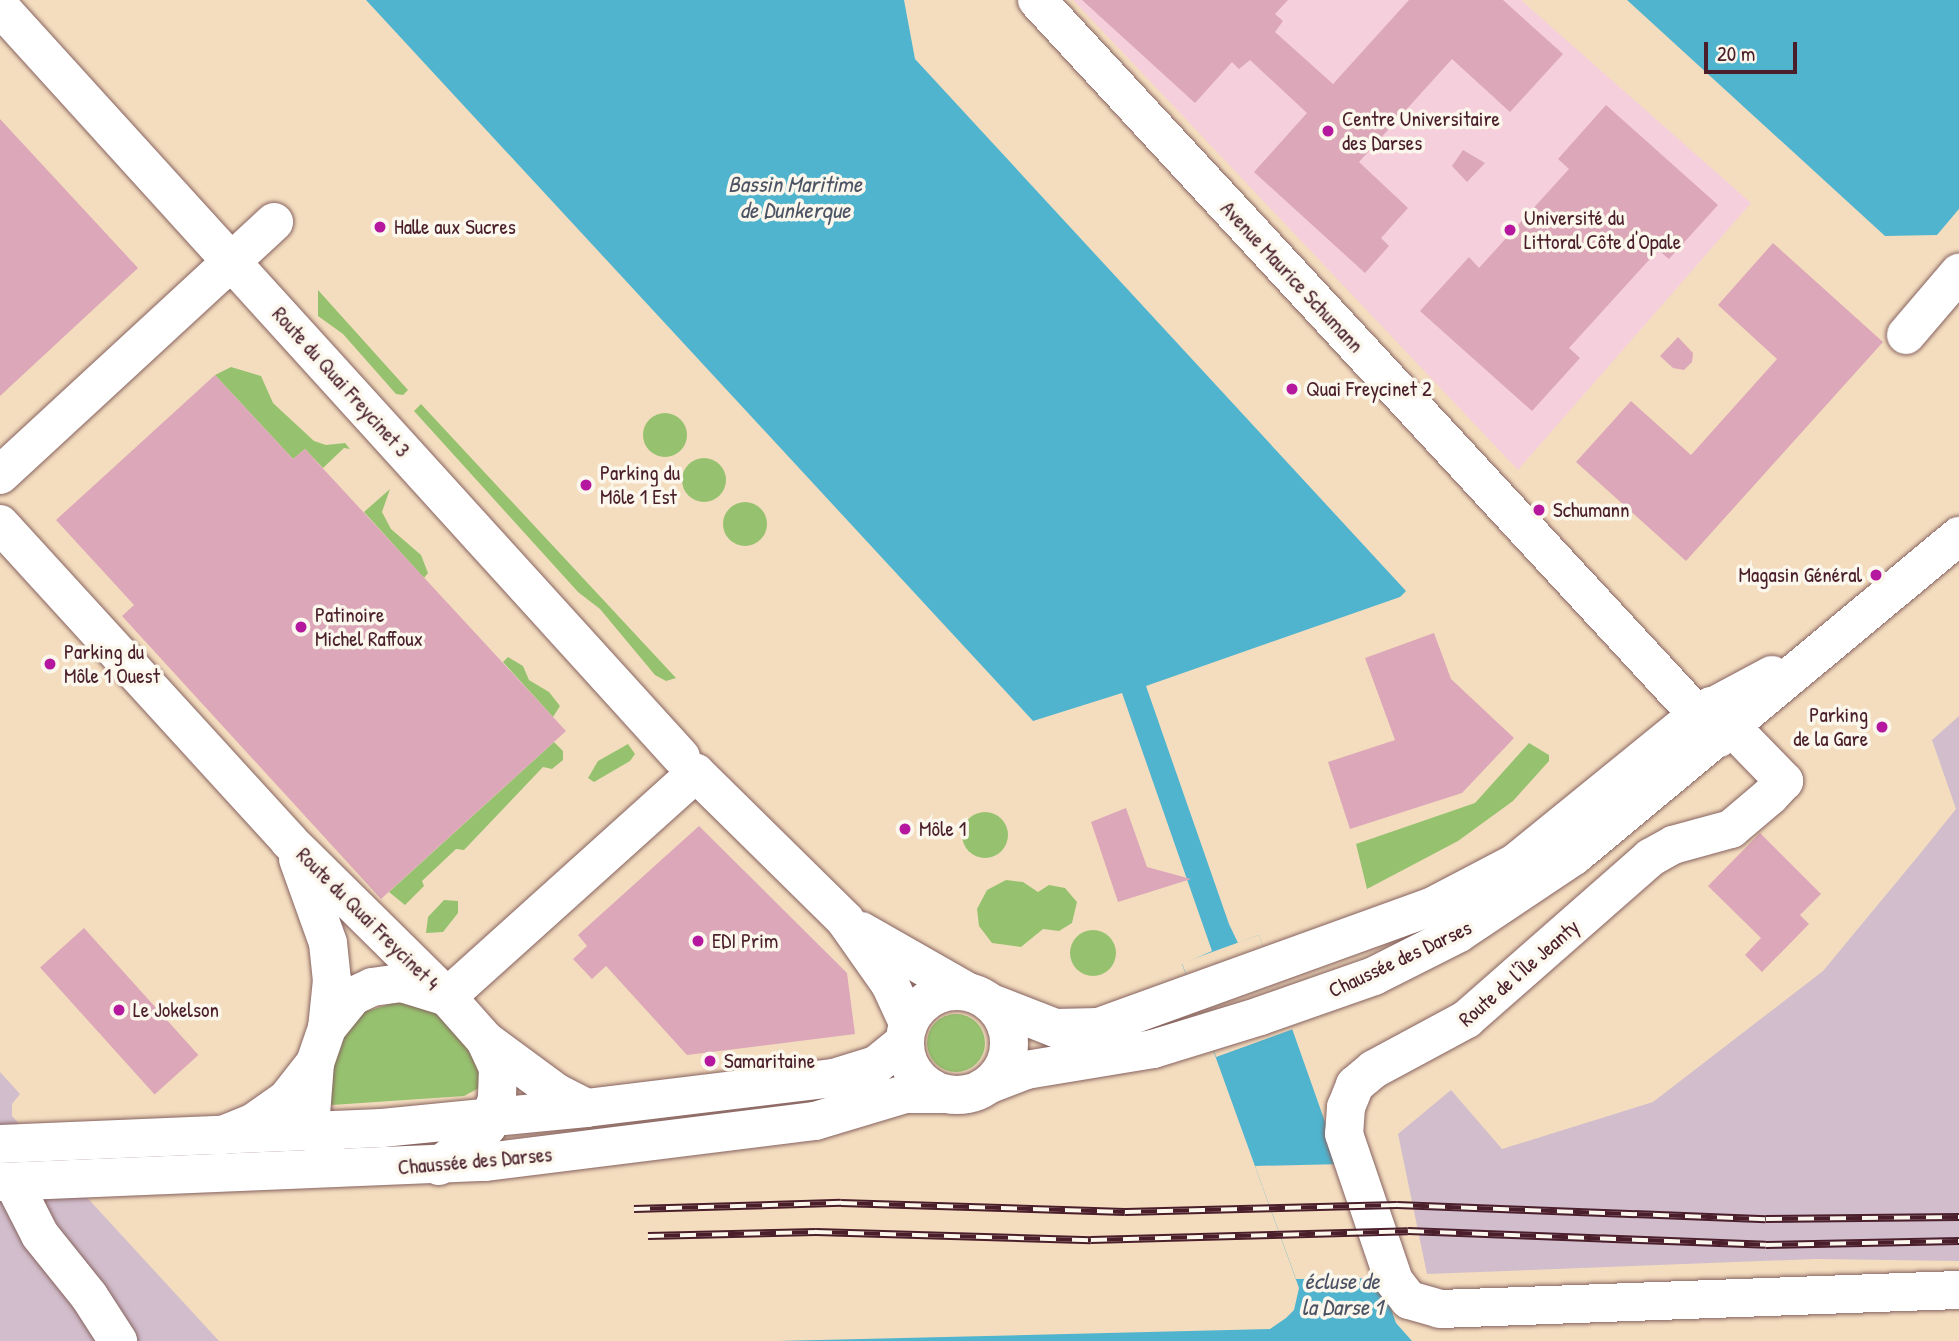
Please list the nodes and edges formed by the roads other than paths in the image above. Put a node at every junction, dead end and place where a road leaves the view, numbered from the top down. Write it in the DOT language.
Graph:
graph roads {
  1 [pos="1037,0"];
  2 [pos="0,7"];
  3 [pos="274,222"];
  4 [pos="231,262"];
  5 [pos="1959,273"];
  6 [pos="1906,335"];
  7 [pos="0,475"];
  8 [pos="0,524"];
  9 [pos="1959,536"];
  10 [pos="1715,722"];
  11 [pos="689,765"];
  12 [pos="289,841"];
  13 [pos="845,920"];
  14 [pos="447,997"];
  15 [pos="980,998"];
  16 [pos="327,1028"];
  17 [pos="906,1032"];
  18 [pos="485,1040"];
  19 [pos="315,1063"];
  20 [pos="990,1084"];
  21 [pos="945,1094"];
  22 [pos="586,1108"];
  23 [pos="491,1117"];
  24 [pos="315,1131"];
  25 [pos="220,1136"];
  26 [pos="0,1144"];
  27 [pos="439,1166"];
  28 [pos="342,1171"];
  29 [pos="6,1182"];
  30 [pos="1959,1290"];
  31 [pos="118,1341"];
  1 -- 10 [label="street, Avenue Maurice Schumann"];
  2 -- 4 [label="street, Route du Quai Freycinet 3"];
  3 -- 4 [label="street"];
  4 -- 7 [label="street"];
  4 -- 11 [label="street, Route du Quai Freycinet 3"];
  5 -- 6 [label="street"];
  8 -- 12 [label="street, Route du Quai Freycinet 4"];
  9 -- 10 [label="street"];
  10 -- 15 [label="street, Chaussée des Darses"];
  10 -- 20 [label="street, Chaussée des Darses"];
  10 -- 30 [label="street, Route de l'Île Jeanty"];
  11 -- 13 [label="street, Route du Quai Freycinet 3"];
  11 -- 14 [label="street"];
  12 -- 14 [label="street, Route du Quai Freycinet 4"];
  12 -- 16 [label="street, Route du Quai Freycinet 4"];
  13 -- 15 [label="street, Route du Quai Freycinet 3"];
  13 -- 17 [label="street, Route du Quai Freycinet 3"];
  14 -- 16 [label="street"];
  14 -- 18 [label="street"];
  15 -- 17 [label="street"];
  15 -- 20 [label="street"];
  16 -- 19 [label="street"];
  17 -- 21 [label="street"];
  17 -- 22 [label="street, Chaussée des Darses"];
  18 -- 22 [label="street"];
  18 -- 23 [label="street"];
  19 -- 24 [label="street"];
  19 -- 25 [label="street"];
  20 -- 21 [label="street"];
  21 -- 27 [label="street, Chaussée des Darses"];
  22 -- 23 [label="street, Chaussée des Darses"];
  23 -- 24 [label="street, Chaussée des Darses"];
  23 -- 27 [label="street"];
  24 -- 25 [label="street, Chaussée des Darses"];
  24 -- 28 [label="street"];
  25 -- 26 [label="street, Chaussée des Darses"];
  27 -- 28 [label="street, Chaussée des Darses"];
  28 -- 29 [label="street, Chaussée des Darses"];
  29 -- 31 [label="street"];
}
